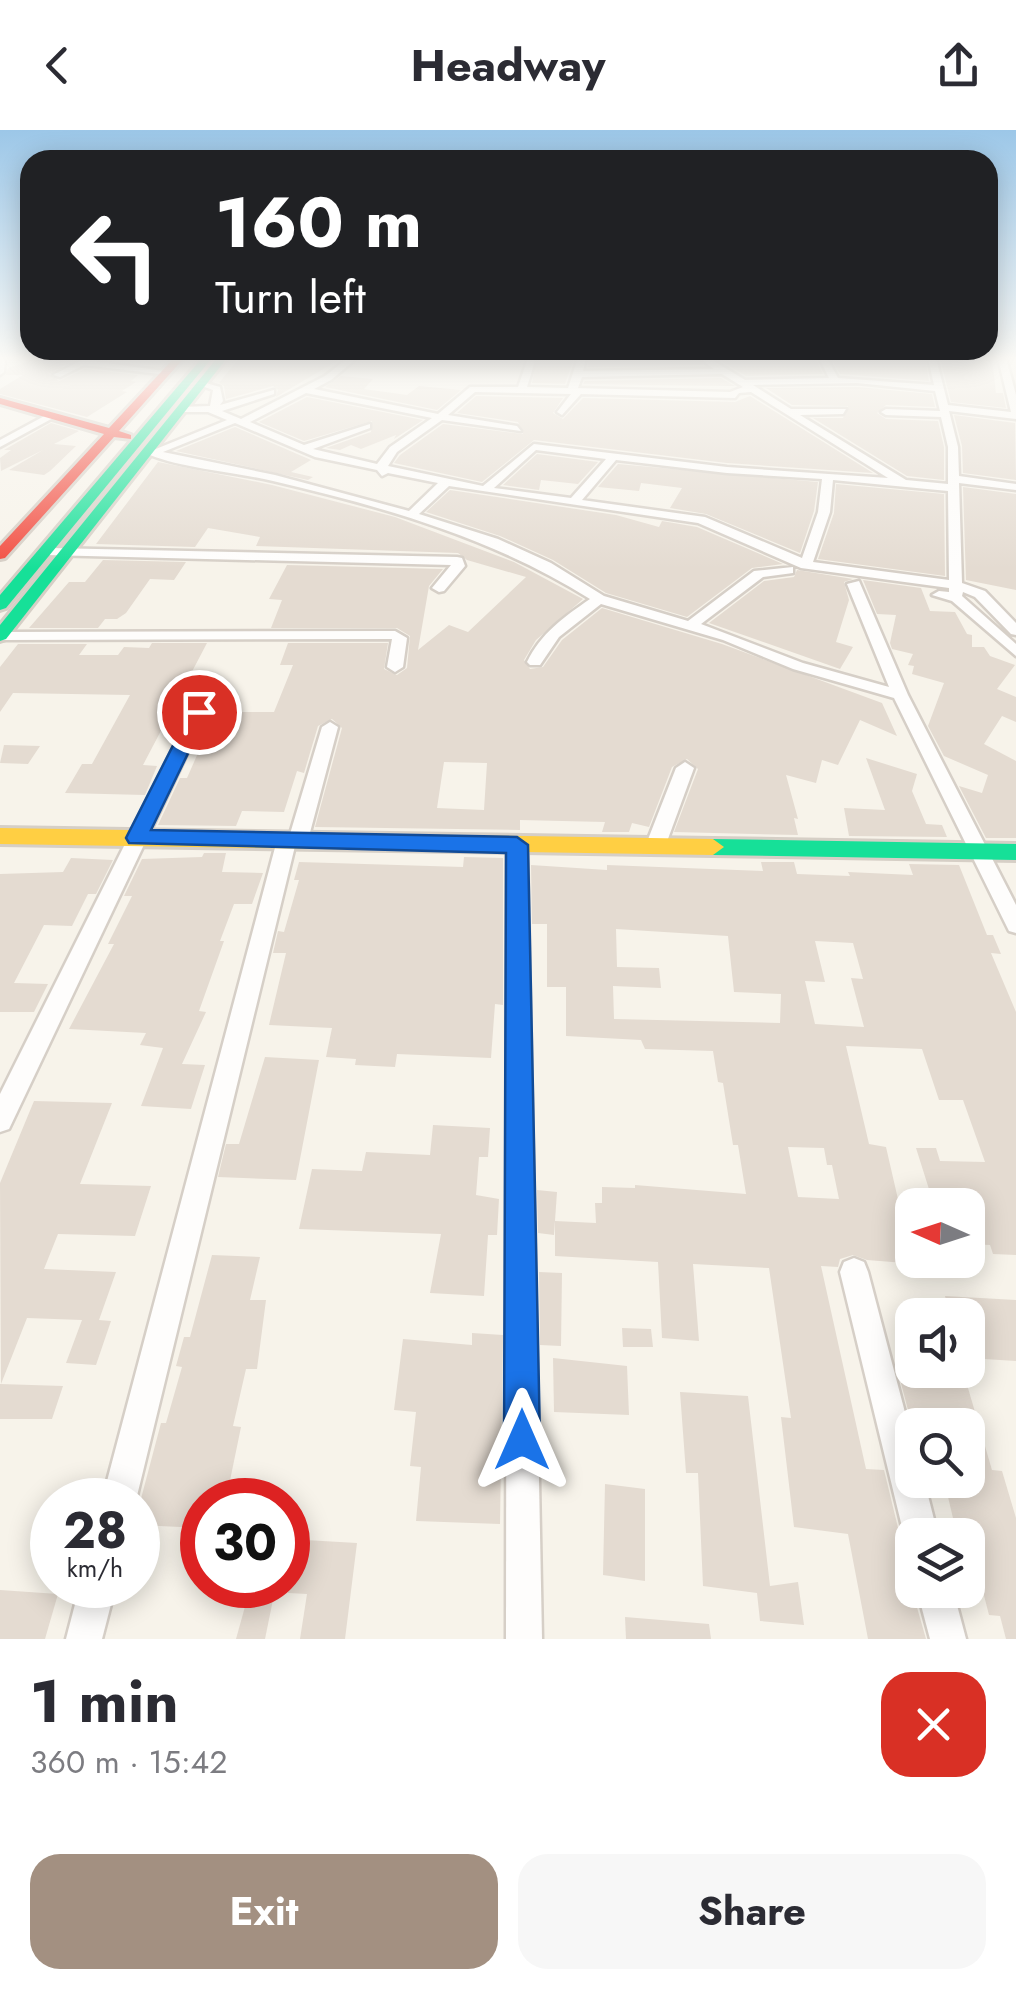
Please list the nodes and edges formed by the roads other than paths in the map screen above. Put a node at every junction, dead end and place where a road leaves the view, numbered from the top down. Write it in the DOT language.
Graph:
graph roads {
  1 [pos="28,428"];
  2 [pos="86,428"];
  3 [pos="141,428"];
  4 [pos="145,428"];
  5 [pos="147,428"];
  6 [pos="155,428"];
  7 [pos="206,428"];
  8 [pos="256,428"];
  9 [pos="359,428"];
  10 [pos="427,428"];
  11 [pos="514,428"];
  12 [pos="813,428"];
  13 [pos="948,428"];
  14 [pos="518,429"];
  15 [pos="0,444"];
  16 [pos="133,445"];
  17 [pos="303,448"];
  18 [pos="614,456"];
  19 [pos="380,466"];
  20 [pos="828,476"];
  21 [pos="903,483"];
  22 [pos="954,483"];
  23 [pos="443,484"];
  24 [pos="1016,487"];
  25 [pos="485,490"];
  26 [pos="572,504"];
  27 [pos="411,516"];
  28 [pos="5,544"];
  29 [pos="55,552"];
  30 [pos="806,565"];
  31 [pos="788,570"];
  32 [pos="0,582"];
  33 [pos="854,584"];
  34 [pos="440,588"];
  35 [pos="956,591"];
  36 [pos="598,599"];
  37 [pos="0,605"];
  38 [pos="688,627"];
  39 [pos="1016,631"];
  40 [pos="0,636"];
  41 [pos="1016,652"];
  42 [pos="535,662"];
  43 [pos="395,666"];
  44 [pos="900,695"];
  45 [pos="199,712"];
  46 [pos="330,727"];
  47 [pos="685,768"];
  48 [pos="0,836"];
  49 [pos="136,838"];
  50 [pos="293,840"];
  51 [pos="517,845"];
  52 [pos="654,847"];
  53 [pos="981,852"];
  54 [pos="1016,852"];
  55 [pos="1016,925"];
  56 [pos="0,1120"];
  57 [pos="854,1272"];
  58 [pos="126,1478"];
  59 [pos="918,1518"];
  60 [pos="92,1608"];
  61 [pos="940,1608"];
  62 [pos="84,1639"];
  63 [pos="524,1639"];
  64 [pos="948,1639"];
  1 -- 15 [label="street"];
  2 -- 16 [label="main road"];
  3 -- 16 [label="main road"];
  4 -- 16 [label="main road"];
  5 -- 16 [label="main road"];
  6 -- 16 [label="main road"];
  7 -- 16 [label="street"];
  8 -- 17 [label="street"];
  9 -- 17 [label="street"];
  10 -- 19 [label="street"];
  11 -- 14 [label="street"];
  12 -- 21 [label="street"];
  13 -- 22 [label="street"];
  16 -- 27 [label="street"];
  16 -- 28 [label="main road"];
  16 -- 29 [label="main road"];
  16 -- 32 [label="main road"];
  17 -- 19 [label="street"];
  18 -- 20 [label="street"];
  18 -- 25 [label="street"];
  18 -- 26 [label="street"];
  19 -- 23 [label="street"];
  20 -- 21 [label="street"];
  20 -- 30 [label="street"];
  21 -- 22 [label="street"];
  22 -- 24 [label="street"];
  22 -- 35 [label="street"];
  23 -- 25 [label="street"];
  23 -- 27 [label="street"];
  23 -- 31 [label="street"];
  25 -- 26 [label="street"];
  26 -- 30 [label="street"];
  27 -- 36 [label="street"];
  29 -- 34 [label="street"];
  29 -- 37 [label="main road"];
  29 -- 40 [label="main road"];
  30 -- 35 [label="street"];
  31 -- 33 [label="street"];
  31 -- 38 [label="street"];
  33 -- 35 [label="street"];
  33 -- 44 [label="street"];
  35 -- 39 [label="street"];
  35 -- 41 [label="street"];
  36 -- 38 [label="street"];
  36 -- 42 [label="street"];
  38 -- 44 [label="street"];
  40 -- 43 [label="street"];
  44 -- 53 [label="street"];
  45 -- 49 [label="street"];
  46 -- 50 [label="street"];
  47 -- 52 [label="street"];
  48 -- 49 [label="main road"];
  49 -- 50 [label="main road"];
  49 -- 56 [label="street"];
  50 -- 51 [label="main road"];
  50 -- 58 [label="street"];
  51 -- 52 [label="main road"];
  51 -- 63 [label="street"];
  52 -- 53 [label="main road"];
  53 -- 54 [label="main road"];
  53 -- 55 [label="street"];
  57 -- 59 [label="street"];
  60 -- 62 [label="street"];
  61 -- 64 [label="street"];
}
